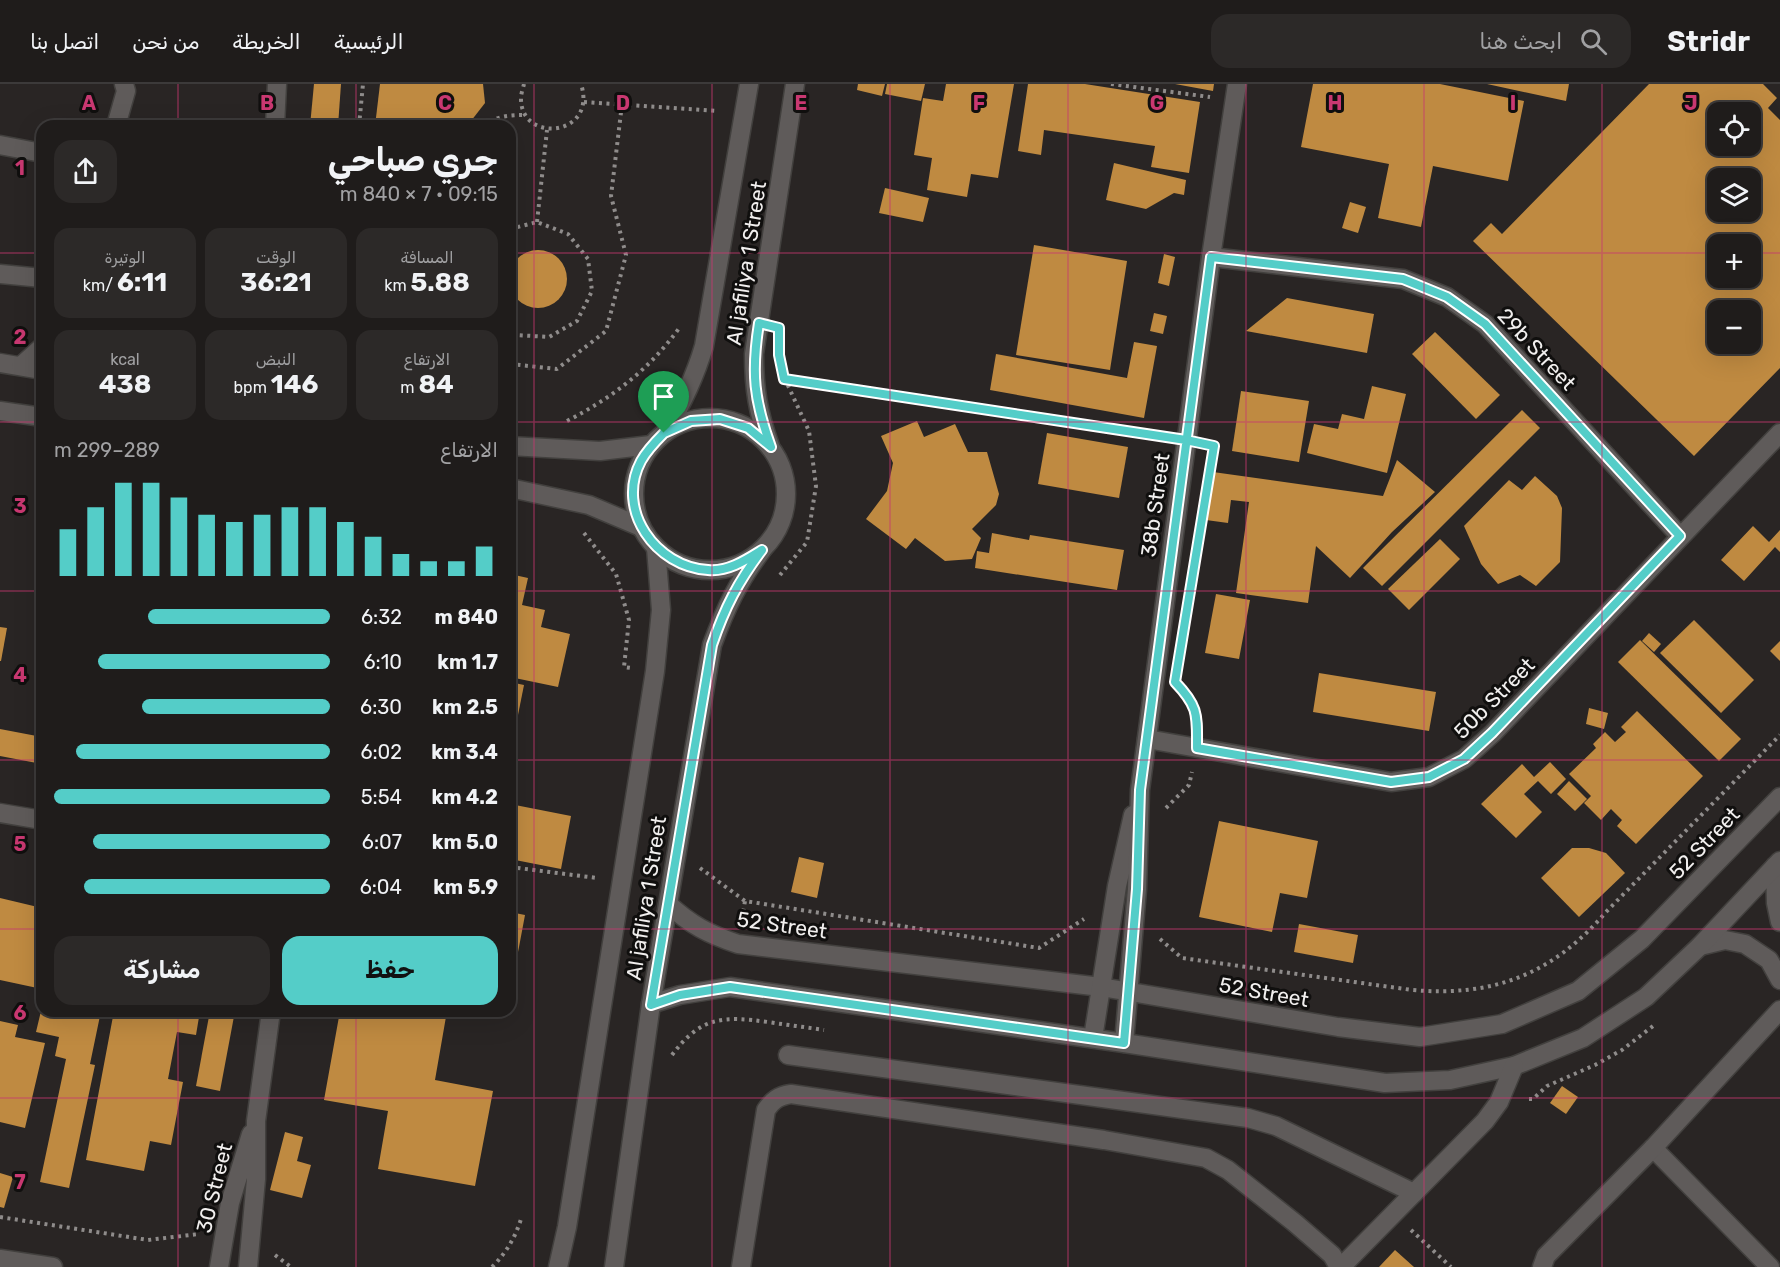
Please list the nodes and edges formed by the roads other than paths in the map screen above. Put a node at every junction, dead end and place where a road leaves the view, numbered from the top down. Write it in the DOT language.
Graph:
graph roads {
  1 [pos="124,84"];
  2 [pos="277,84"];
  3 [pos="749,84"];
  4 [pos="795,84"];
  5 [pos="1236,92"];
  6 [pos="118,120"];
  7 [pos="275,120"];
  8 [pos="0,144"];
  9 [pos="36,152"];
  10 [pos="1211,257"];
  11 [pos="0,274"];
  12 [pos="36,277"];
  13 [pos="36,352"];
  14 [pos="0,363"];
  15 [pos="21,366"];
  16 [pos="36,369"];
  17 [pos="0,411"];
  18 [pos="36,416"];
  19 [pos="1780,433"];
  20 [pos="658,439"];
  21 [pos="516,446"];
  22 [pos="771,447"];
  23 [pos="516,489"];
  24 [pos="641,527"];
  25 [pos="1680,536"];
  26 [pos="656,548"];
  27 [pos="762,550"];
  28 [pos="1147,738"];
  29 [pos="1140,790"];
  30 [pos="1780,797"];
  31 [pos="0,813"];
  32 [pos="36,819"];
  33 [pos="1778,864"];
  34 [pos="668,904"];
  35 [pos="1780,921"];
  36 [pos="1700,946"];
  37 [pos="1780,980"];
  38 [pos="1101,987"];
  39 [pos="1128,992"];
  40 [pos="651,1005"];
  41 [pos="1780,1010"];
  42 [pos="270,1017"];
  43 [pos="1093,1038"];
  44 [pos="1124,1043"];
  45 [pos="788,1055"];
  46 [pos="1514,1066"];
  47 [pos="256,1121"];
  48 [pos="1653,1148"];
  49 [pos="1414,1193"];
  50 [pos="0,1259"];
  51 [pos="53,1267"];
  52 [pos="219,1267"];
  53 [pos="248,1267"];
  54 [pos="558,1267"];
  55 [pos="614,1267"];
  56 [pos="741,1267"];
  57 [pos="1340,1267"];
  58 [pos="1542,1267"];
  59 [pos="1770,1267"];
  1 -- 6 [label="street"];
  2 -- 7 [label="street"];
  3 -- 20 [label="street, Al jafiliya 1 Street"];
  4 -- 22 [label="street, Al jafiliya 1 Street"];
  5 -- 10 [label="street, 38b Street"];
  8 -- 9 [label="street"];
  10 -- 25 [label="street, 29b Street"];
  10 -- 28 [label="street, 38b Street"];
  11 -- 12 [label="street"];
  13 -- 15 [label="street"];
  14 -- 15 [label="street"];
  15 -- 16 [label="street"];
  17 -- 18 [label="street"];
  19 -- 25 [label="street, 50b Street"];
  20 -- 21 [label="street"];
  20 -- 22 [label="street"];
  20 -- 24 [label="street"];
  22 -- 27 [label="street"];
  23 -- 24 [label="street"];
  24 -- 26 [label="street"];
  25 -- 28 [label="street, 50b Street"];
  26 -- 27 [label="street"];
  26 -- 54 [label="street, Al jafiliya 1 Street"];
  27 -- 34 [label="street, Al jafiliya 1 Street"];
  28 -- 29 [label="street, 38b Street"];
  29 -- 38 [label="street, 38b Street"];
  29 -- 39 [label="street, 38b Street"];
  30 -- 39 [label="street, 52 Street"];
  31 -- 32 [label="street"];
  33 -- 35 [label="street"];
  33 -- 36 [label="street"];
  34 -- 38 [label="street, 52 Street"];
  34 -- 40 [label="street, Al jafiliya 1 Street"];
  36 -- 37 [label="street"];
  36 -- 46 [label="street"];
  38 -- 39 [label="street, 52 Street"];
  38 -- 43 [label="street, 38b Street"];
  39 -- 44 [label="street, 38b Street"];
  40 -- 43 [label="street"];
  40 -- 55 [label="street, Al jafiliya 1 Street"];
  41 -- 48 [label="street"];
  42 -- 47 [label="street, 30 Street"];
  43 -- 44 [label="street"];
  44 -- 46 [label="street"];
  45 -- 49 [label="street"];
  46 -- 49 [label="street"];
  47 -- 52 [label="street, 30 Street"];
  47 -- 53 [label="street, 30 Street"];
  48 -- 58 [label="street"];
  48 -- 59 [label="street"];
  49 -- 57 [label="street"];
  50 -- 51 [label="street"];
  56 -- 57 [label="street"];
}
